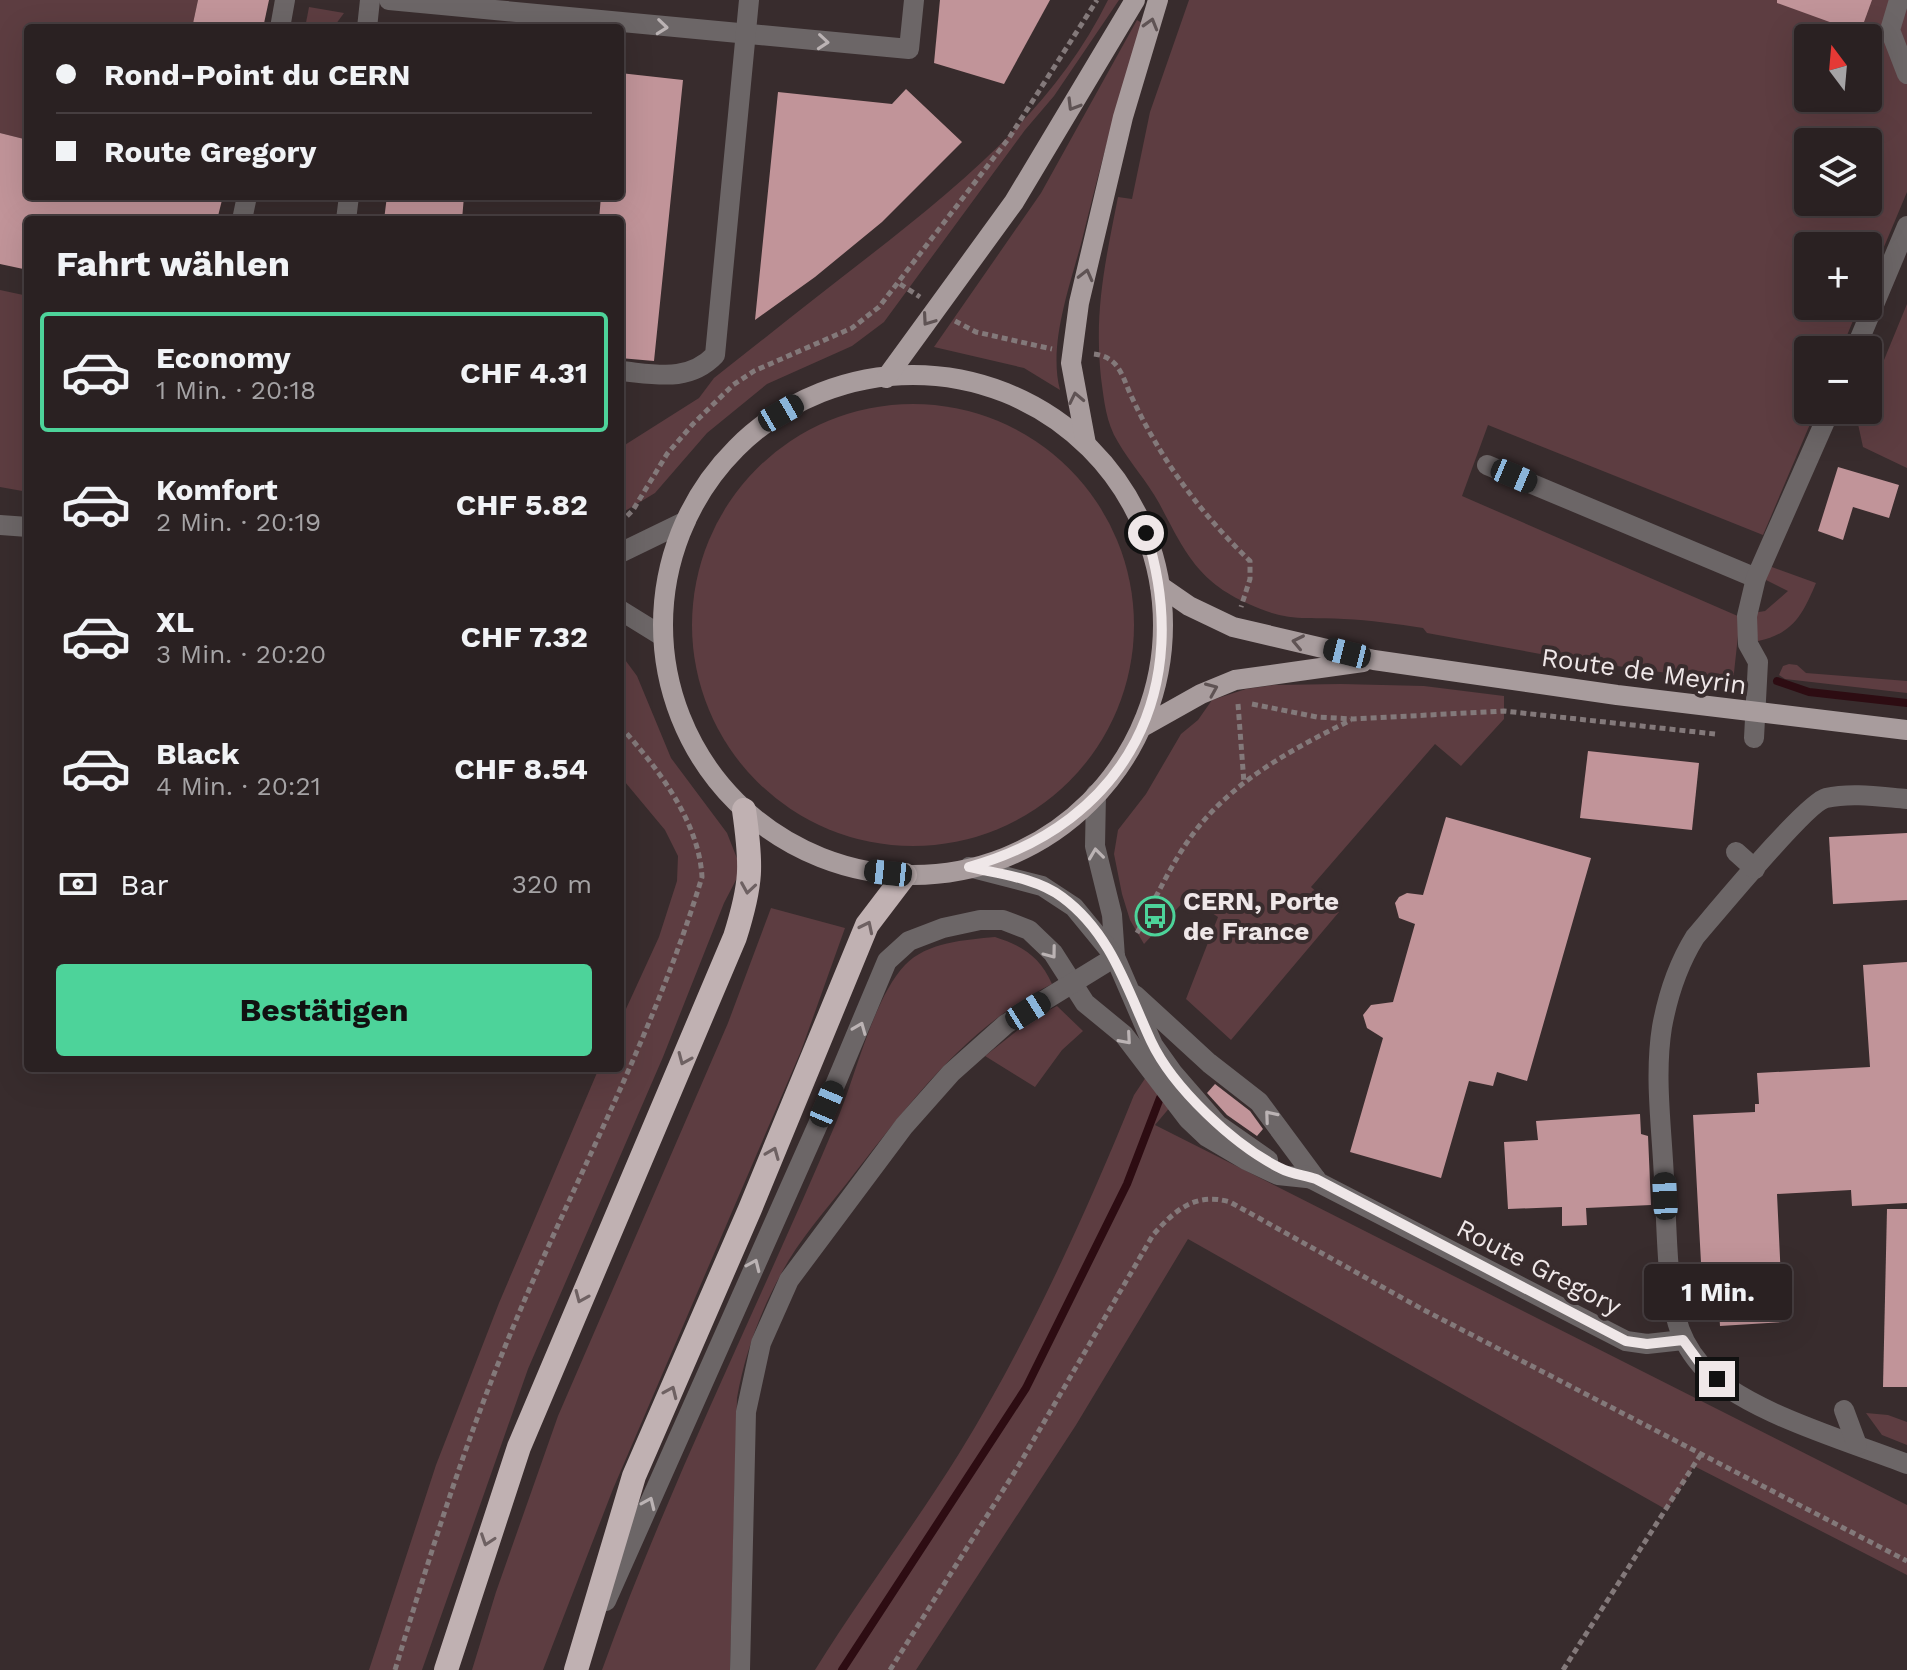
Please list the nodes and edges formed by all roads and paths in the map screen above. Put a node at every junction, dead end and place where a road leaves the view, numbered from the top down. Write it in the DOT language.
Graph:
graph roads {
  1 [pos="285,0"];
  2 [pos="370,0"];
  3 [pos="389,0"];
  4 [pos="749,0"];
  5 [pos="914,0"];
  6 [pos="1097,0"];
  7 [pos="1135,0"];
  8 [pos="1158,0"];
  9 [pos="1899,0"];
  10 [pos="281,24"];
  11 [pos="367,24"];
  12 [pos="745,35"];
  13 [pos="1907,74"];
  14 [pos="1907,226"];
  15 [pos="900,284"];
  16 [pos="936,309"];
  17 [pos="1861,336"];
  18 [pos="1072,352"];
  19 [pos="624,371"];
  20 [pos="886,378"];
  21 [pos="1824,424"];
  22 [pos="1086,444"];
  23 [pos="1487,465"];
  24 [pos="624,519"];
  25 [pos="686,521"];
  26 [pos="0,525"];
  27 [pos="24,527"];
  28 [pos="624,551"];
  29 [pos="1756,578"];
  30 [pos="1160,586"];
  31 [pos="624,612"];
  32 [pos="1233,627"];
  33 [pos="662,636"];
  34 [pos="1374,660"];
  35 [pos="1236,685"];
  36 [pos="1756,712"];
  37 [pos="1353,719"];
  38 [pos="1144,726"];
  39 [pos="624,730"];
  40 [pos="1907,730"];
  41 [pos="1686,731"];
  42 [pos="1754,738"];
  43 [pos="1244,783"];
  44 [pos="1096,794"];
  45 [pos="1907,799"];
  46 [pos="744,810"];
  47 [pos="1736,852"];
  48 [pos="969,867"];
  49 [pos="1755,869"];
  50 [pos="905,875"];
  51 [pos="1115,957"];
  52 [pos="1072,985"];
  53 [pos="1129,989"];
  54 [pos="1316,1179"];
  55 [pos="1683,1340"];
  56 [pos="1844,1410"];
  57 [pos="1857,1445"];
  58 [pos="1701,1454"];
  59 [pos="1907,1464"];
  60 [pos="1907,1561"];
  61 [pos="580,1661"];
  62 [pos="395,1670"];
  63 [pos="446,1670"];
  64 [pos="740,1670"];
  65 [pos="890,1670"];
  66 [pos="1563,1670"];
  1 -- 10 [label="street"];
  2 -- 11 [label="street"];
  3 -- 12 [label="street, one-way"];
  4 -- 12 [label="street"];
  12 -- 5 [label="street, one-way"];
  6 -- 15 [label="path"];
  7 -- 16 [label="main road, one-way"];
  18 -- 8 [label="main road, one-way"];
  9 -- 13 [label="street"];
  12 -- 19 [label="street"];
  14 -- 17 [label="street"];
  15 -- 16 [label="path"];
  15 -- 24 [label="path"];
  16 -- 18 [label="path"];
  16 -- 20 [label="main road, one-way"];
  22 -- 18 [label="main road, one-way"];
  18 -- 32 [label="path"];
  20 -- 22 [label="main road"];
  20 -- 25 [label="main road"];
  21 -- 29 [label="street"];
  22 -- 30 [label="main road"];
  23 -- 29 [label="street"];
  25 -- 28 [label="street"];
  25 -- 33 [label="main road"];
  26 -- 27 [label="street"];
  29 -- 36 [label="street"];
  30 -- 32 [label="main road, Route de Meyrin"];
  30 -- 38 [label="main road"];
  31 -- 33 [label="street"];
  34 -- 32 [label="main road, Route de Meyrin, one-way"];
  33 -- 46 [label="main road"];
  34 -- 35 [label="main road, Route de Meyrin"];
  34 -- 36 [label="main road, Route de Meyrin"];
  35 -- 37 [label="path"];
  38 -- 35 [label="main road, Route de Meyrin, one-way"];
  35 -- 43 [label="path"];
  36 -- 40 [label="main road, Route de Meyrin"];
  36 -- 42 [label="street"];
  37 -- 41 [label="path"];
  37 -- 43 [label="path"];
  38 -- 44 [label="main road"];
  39 -- 62 [label="path"];
  43 -- 51 [label="path"];
  44 -- 48 [label="main road"];
  51 -- 44 [label="street, Route Gregory, one-way"];
  45 -- 49 [label="street"];
  46 -- 50 [label="main road"];
  46 -- 63 [label="highway, one-way"];
  47 -- 49 [label="street"];
  48 -- 50 [label="main road"];
  48 -- 51 [label="street, Route Gregory"];
  49 -- 55 [label="street"];
  61 -- 50 [label="highway, one-way"];
  51 -- 52 [label="street"];
  51 -- 53 [label="street, Route Gregory"];
  52 -- 54 [label="street, Route Gregory, one-way"];
  61 -- 52 [label="street, Route Gregory, one-way"];
  52 -- 64 [label="street"];
  54 -- 53 [label="street, Route Gregory, one-way"];
  53 -- 54 [label="street, Route Gregory"];
  54 -- 55 [label="street, Route Gregory"];
  55 -- 57 [label="street"];
  56 -- 57 [label="street"];
  57 -- 59 [label="street"];
  58 -- 60 [label="path"];
  58 -- 65 [label="path"];
  58 -- 66 [label="path"];
}
